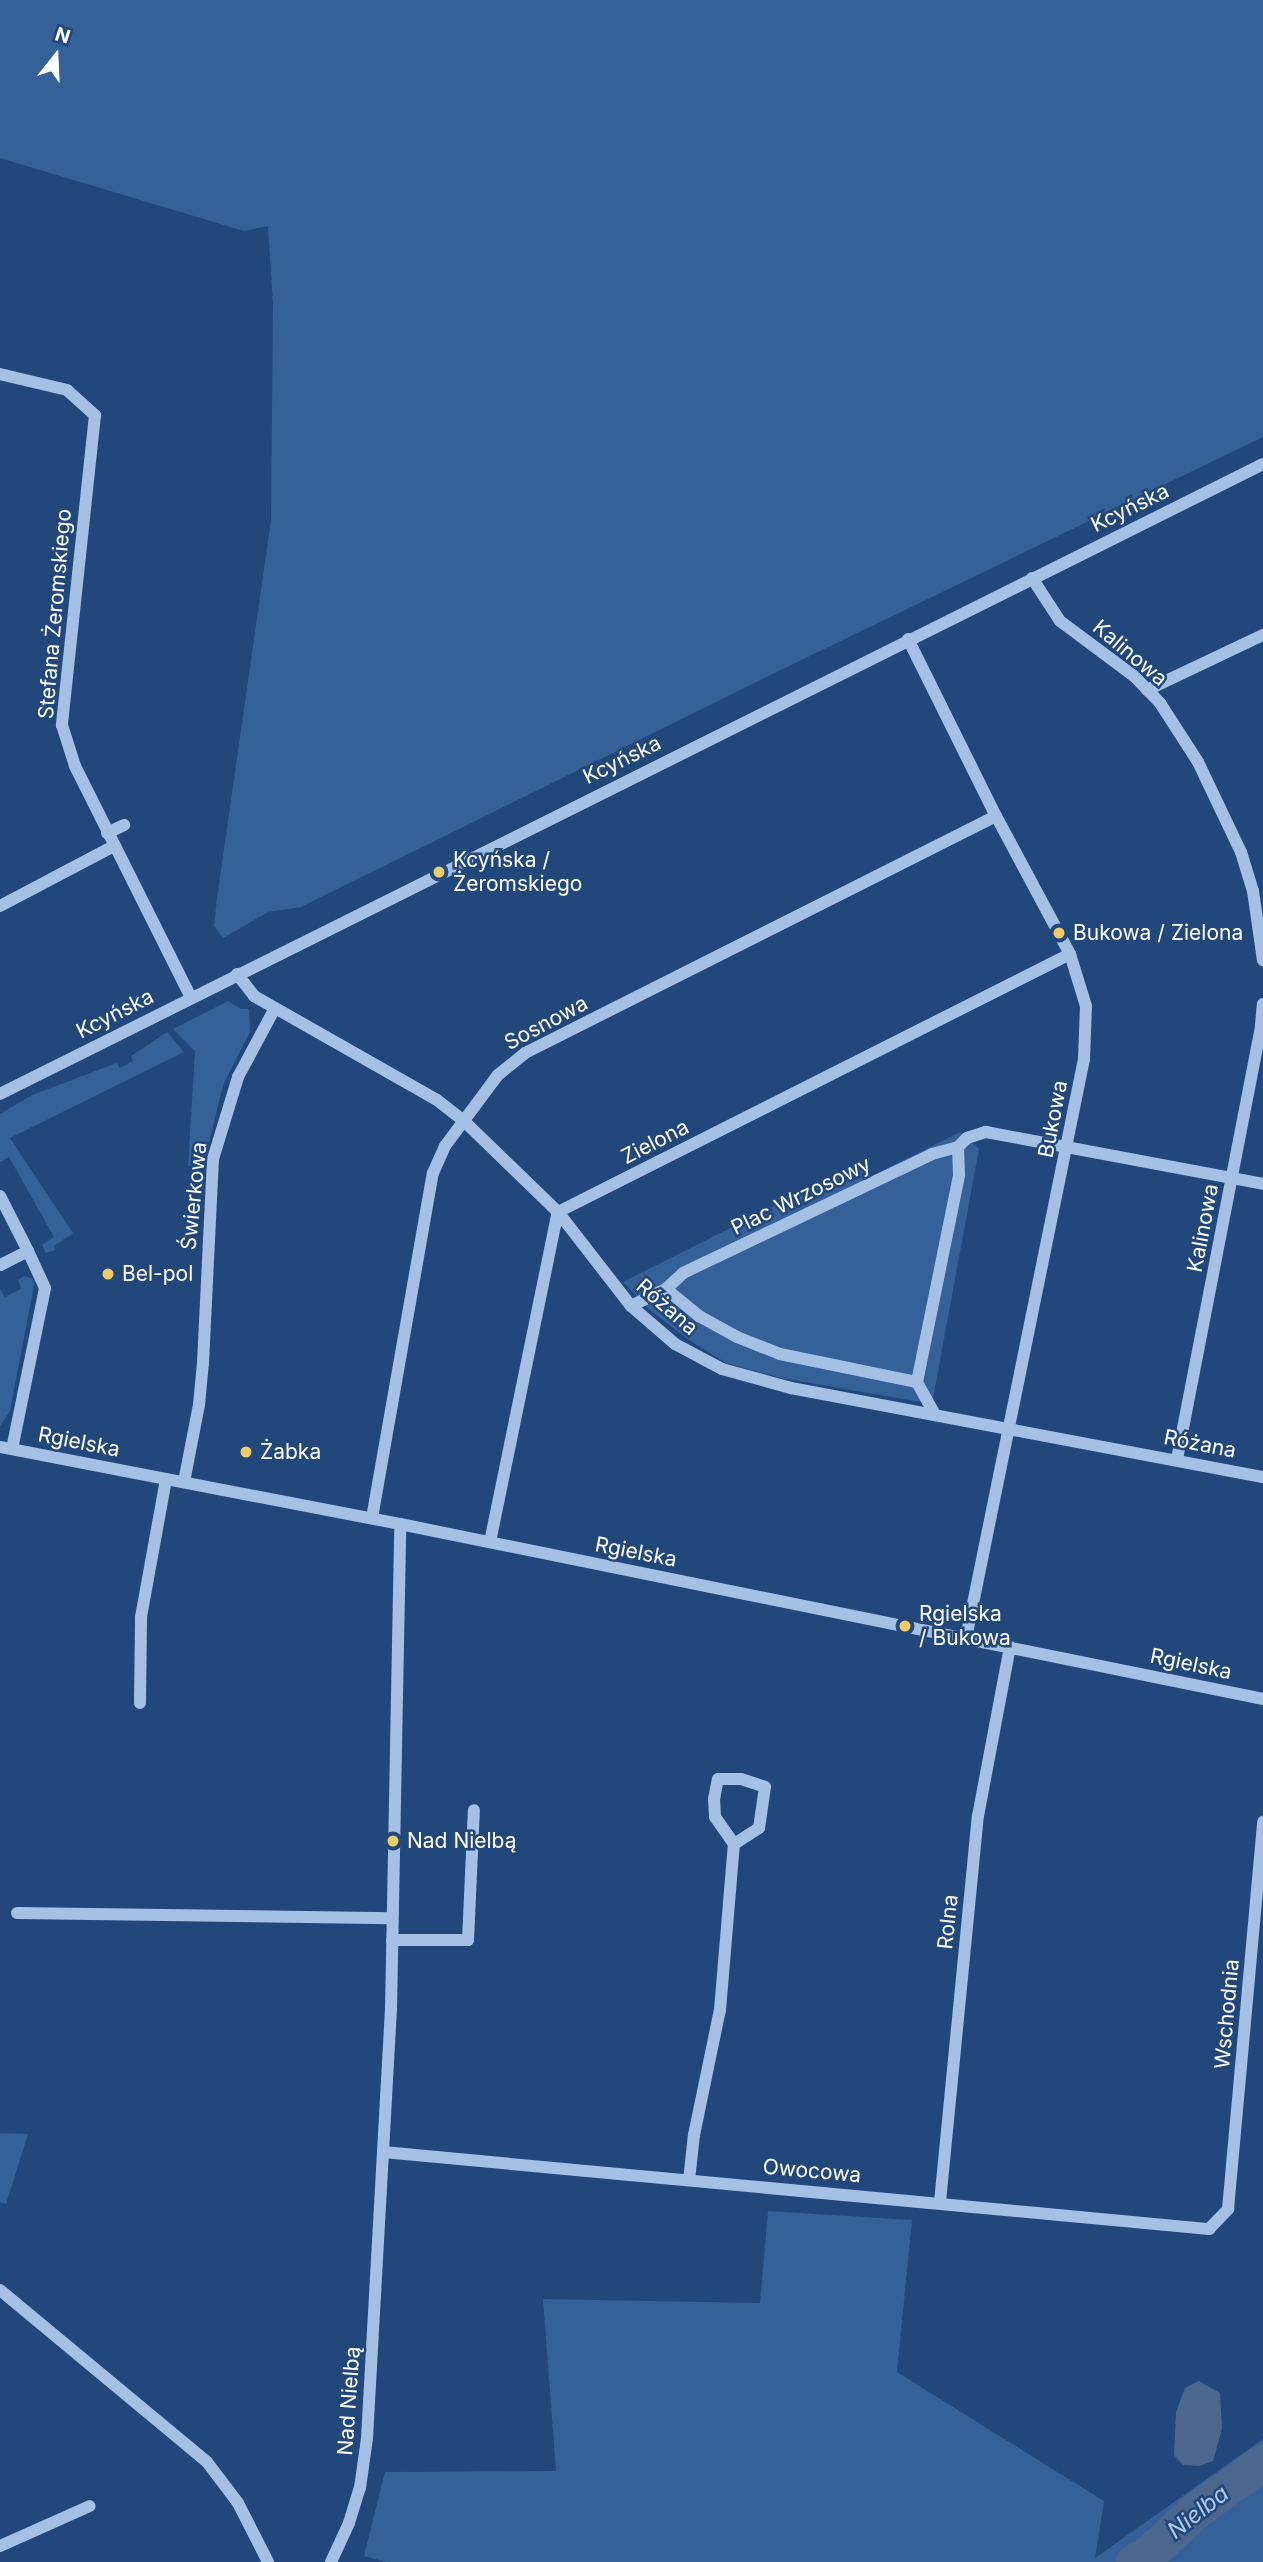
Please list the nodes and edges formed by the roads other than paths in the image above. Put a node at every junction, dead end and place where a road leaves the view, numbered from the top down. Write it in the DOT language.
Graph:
graph roads {
  1 [pos="0,374"];
  2 [pos="1263,464"];
  3 [pos="1032,578"];
  4 [pos="1263,635"];
  5 [pos="908,639"];
  6 [pos="1147,690"];
  7 [pos="996,816"];
  8 [pos="124,825"];
  9 [pos="107,833"];
  10 [pos="114,846"];
  11 [pos="0,906"];
  12 [pos="1070,954"];
  13 [pos="1263,960"];
  14 [pos="237,974"];
  15 [pos="191,998"];
  16 [pos="1263,1003"];
  17 [pos="275,1008"];
  18 [pos="0,1094"];
  19 [pos="463,1120"];
  20 [pos="963,1143"];
  21 [pos="1067,1146"];
  22 [pos="1232,1178"];
  23 [pos="1263,1184"];
  24 [pos="0,1196"];
  25 [pos="558,1212"];
  26 [pos="28,1251"];
  27 [pos="0,1265"];
  28 [pos="666,1289"];
  29 [pos="631,1306"];
  30 [pos="917,1382"];
  31 [pos="934,1413"];
  32 [pos="1011,1428"];
  33 [pos="6,1448"];
  34 [pos="1177,1459"];
  35 [pos="1263,1476"];
  36 [pos="166,1479"];
  37 [pos="184,1482"];
  38 [pos="372,1518"];
  39 [pos="401,1524"];
  40 [pos="490,1542"];
  41 [pos="966,1638"];
  42 [pos="1010,1647"];
  43 [pos="1263,1699"];
  44 [pos="140,1703"];
  45 [pos="474,1810"];
  46 [pos="1263,1822"];
  47 [pos="734,1844"];
  48 [pos="17,1913"];
  49 [pos="392,1918"];
  50 [pos="392,1940"];
  51 [pos="1249,1992"];
  52 [pos="1263,1995"];
  53 [pos="383,2152"];
  54 [pos="689,2180"];
  55 [pos="940,2202"];
  56 [pos="1228,2209"];
  57 [pos="0,2290"];
  58 [pos="90,2506"];
  59 [pos="0,2546"];
  60 [pos="268,2562"];
  61 [pos="331,2562"];
  1 -- 9 [label="street, Stefana Żeromskiego"];
  2 -- 3 [label="street, Kcyńska"];
  3 -- 5 [label="street, Kcyńska"];
  3 -- 6 [label="street, Kalinowa"];
  4 -- 6 [label="street"];
  5 -- 7 [label="street, Bukowa"];
  5 -- 14 [label="street, Kcyńska"];
  6 -- 13 [label="street, Kalinowa"];
  7 -- 12 [label="street, Bukowa"];
  7 -- 19 [label="street, Sosnowa"];
  8 -- 9 [label="street"];
  9 -- 10 [label="street, Stefana Żeromskiego"];
  10 -- 11 [label="street"];
  10 -- 15 [label="street, Stefana Żeromskiego"];
  12 -- 21 [label="street, Bukowa"];
  12 -- 25 [label="street, Zielona"];
  14 -- 15 [label="street, Kcyńska"];
  14 -- 17 [label="street, Różana"];
  15 -- 18 [label="street, Kcyńska"];
  16 -- 22 [label="street, Kalinowa"];
  17 -- 19 [label="street, Różana"];
  17 -- 37 [label="street, Świerkowa"];
  19 -- 25 [label="street, Różana"];
  19 -- 38 [label="street, Sosnowa"];
  20 -- 21 [label="street, Plac Wrzosowy"];
  20 -- 28 [label="street, Plac Wrzosowy"];
  20 -- 30 [label="street"];
  21 -- 22 [label="street, Plac Wrzosowy"];
  21 -- 32 [label="street, Bukowa"];
  22 -- 23 [label="street, Plac Wrzosowy"];
  22 -- 34 [label="street, Kalinowa"];
  24 -- 26 [label="street"];
  25 -- 29 [label="street, Różana"];
  25 -- 40 [label="street"];
  26 -- 27 [label="street"];
  26 -- 33 [label="street"];
  28 -- 29 [label="street, Plac Wrzosowy"];
  28 -- 30 [label="street"];
  29 -- 31 [label="street, Różana"];
  30 -- 31 [label="street"];
  31 -- 32 [label="street, Różana"];
  32 -- 34 [label="street, Różana"];
  32 -- 41 [label="street, Bukowa"];
  33 -- 36 [label="street, Rgielska"];
  34 -- 35 [label="street, Różana"];
  36 -- 37 [label="street, Rgielska"];
  36 -- 44 [label="street"];
  37 -- 38 [label="street, Rgielska"];
  38 -- 39 [label="street, Rgielska"];
  39 -- 40 [label="street, Rgielska"];
  39 -- 49 [label="street, Nad Nielbą"];
  40 -- 41 [label="street, Rgielska"];
  41 -- 42 [label="street, Rgielska"];
  42 -- 43 [label="street, Rgielska"];
  42 -- 55 [label="street, Rolna"];
  45 -- 50 [label="street"];
  46 -- 51 [label="street, Wschodnia"];
  47 -- 47 [label="street"];
  47 -- 54 [label="street"];
  48 -- 49 [label="street"];
  49 -- 50 [label="street, Nad Nielbą"];
  50 -- 53 [label="street, Nad Nielbą"];
  51 -- 52 [label="street"];
  51 -- 56 [label="street, Wschodnia"];
  53 -- 54 [label="street, Owocowa"];
  53 -- 61 [label="street, Nad Nielbą"];
  54 -- 55 [label="street, Owocowa"];
  55 -- 56 [label="street, Owocowa"];
  57 -- 60 [label="street"];
  58 -- 59 [label="street"];
}
